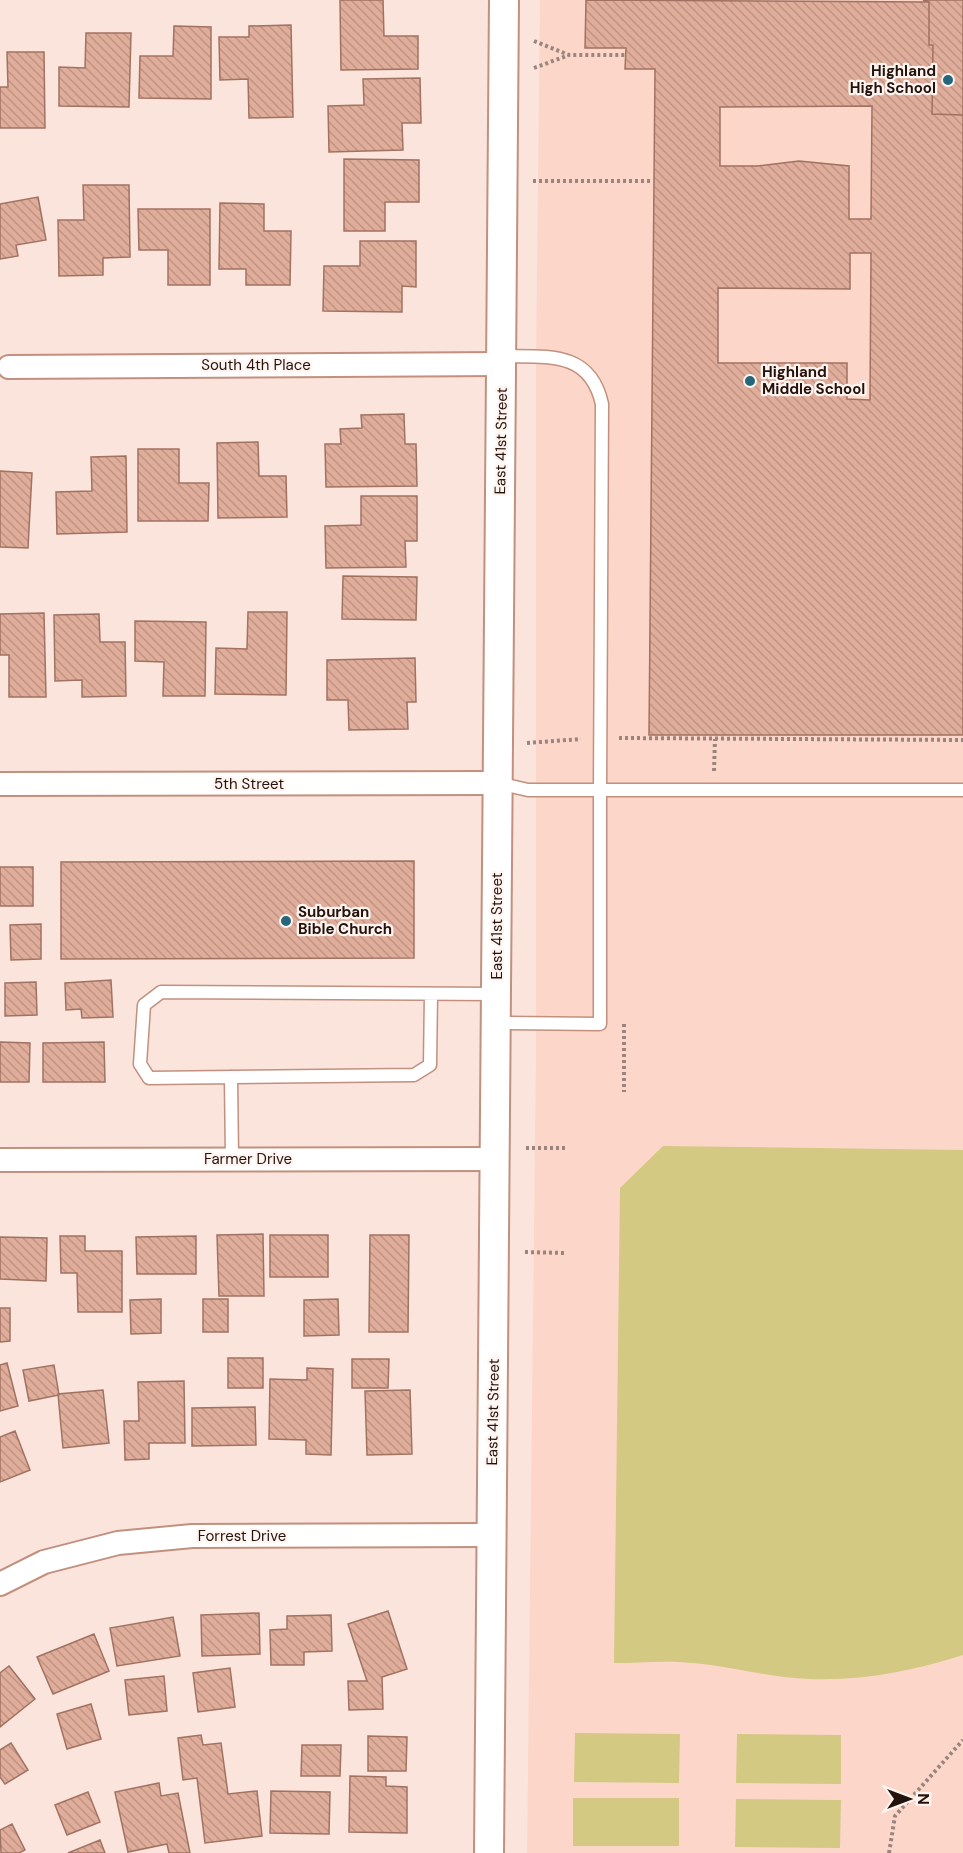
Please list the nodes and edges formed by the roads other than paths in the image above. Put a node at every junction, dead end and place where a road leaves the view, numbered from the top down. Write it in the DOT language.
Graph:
graph roads {
  1 [pos="504,0"];
  2 [pos="502,360"];
  3 [pos="9,367"];
  4 [pos="498,783"];
  5 [pos="0,784"];
  6 [pos="600,790"];
  7 [pos="963,790"];
  8 [pos="431,994"];
  9 [pos="496,994"];
  10 [pos="496,1023"];
  11 [pos="231,1077"];
  12 [pos="232,1159"];
  13 [pos="495,1159"];
  14 [pos="0,1160"];
  15 [pos="492,1535"];
  16 [pos="0,1584"];
  17 [pos="489,1853"];
  1 -- 2 [label="street, East 41st Street"];
  2 -- 3 [label="street, South 4th Place"];
  2 -- 4 [label="street, East 41st Street"];
  2 -- 6 [label="lane"];
  4 -- 5 [label="street, 5th Street"];
  4 -- 6 [label="lane"];
  4 -- 9 [label="street, East 41st Street"];
  6 -- 7 [label="lane"];
  6 -- 10 [label="lane"];
  8 -- 9 [label="lane"];
  8 -- 11 [label="lane"];
  8 -- 11 [label="lane"];
  9 -- 10 [label="street, East 41st Street"];
  10 -- 13 [label="street, East 41st Street"];
  11 -- 12 [label="lane"];
  12 -- 13 [label="street, Farmer Drive"];
  12 -- 14 [label="street, Farmer Drive"];
  13 -- 15 [label="street, East 41st Street"];
  15 -- 16 [label="street, Forrest Drive"];
  15 -- 17 [label="street, East 41st Street"];
}
